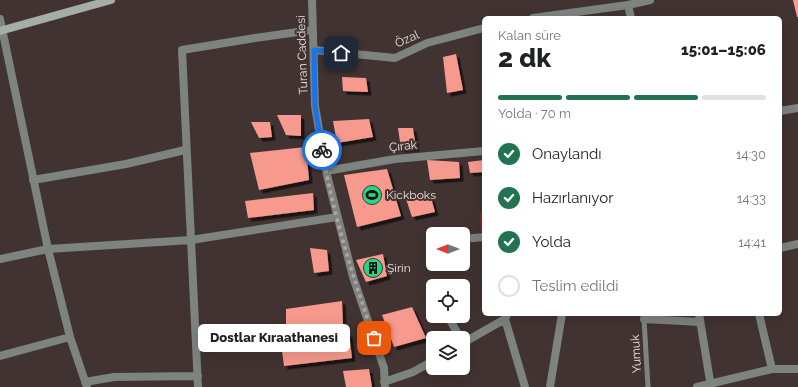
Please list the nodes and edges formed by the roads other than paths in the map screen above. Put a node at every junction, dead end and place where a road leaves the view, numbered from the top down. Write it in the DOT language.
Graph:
graph roads {
  1 [pos="111,0"];
  2 [pos="312,0"];
  3 [pos="650,0"];
  4 [pos="628,5"];
  5 [pos="548,16"];
  6 [pos="631,16"];
  7 [pos="0,19"];
  8 [pos="482,29"];
  9 [pos="312,30"];
  10 [pos="1,31"];
  11 [pos="314,50"];
  12 [pos="798,108"];
  13 [pos="782,112"];
  14 [pos="186,150"];
  15 [pos="482,151"];
  16 [pos="326,171"];
  17 [pos="33,180"];
  18 [pos="337,217"];
  19 [pos="482,237"];
  20 [pos="470,238"];
  21 [pos="191,240"];
  22 [pos="798,244"];
  23 [pos="782,248"];
  24 [pos="48,249"];
  25 [pos="0,259"];
  26 [pos="506,316"];
  27 [pos="562,316"];
  28 [pos="759,316"];
  29 [pos="699,318"];
  30 [pos="644,319"];
  31 [pos="70,337"];
  32 [pos="470,339"];
  33 [pos="0,356"];
  34 [pos="426,365"];
  35 [pos="772,368"];
  36 [pos="798,368"];
  37 [pos="198,376"];
  38 [pos="86,384"];
  39 [pos="385,384"];
  40 [pos="710,385"];
  41 [pos="198,387"];
  42 [pos="525,387"];
  43 [pos="550,387"];
  44 [pos="648,387"];
  45 [pos="697,387"];
  1 -- 10 [label="street"];
  2 -- 9 [label="street, Turan Caddesi"];
  3 -- 4 [label="street"];
  4 -- 5 [label="street"];
  4 -- 6 [label="street"];
  7 -- 10 [label="street"];
  8 -- 11 [label="street, Özal"];
  9 -- 11 [label="street, Turan Caddesi"];
  9 -- 14 [label="street"];
  10 -- 17 [label="street"];
  11 -- 16 [label="street, Turan Caddesi"];
  12 -- 13 [label="street"];
  14 -- 17 [label="street"];
  14 -- 21 [label="street"];
  15 -- 16 [label="street, Çırak"];
  16 -- 18 [label="street, Turan Caddesi"];
  17 -- 24 [label="street"];
  18 -- 21 [label="street"];
  18 -- 39 [label="street, Turan Caddesi"];
  19 -- 20 [label="street"];
  21 -- 24 [label="street"];
  21 -- 37 [label="street"];
  22 -- 23 [label="street"];
  24 -- 25 [label="street"];
  24 -- 31 [label="street"];
  26 -- 32 [label="street"];
  26 -- 42 [label="street"];
  27 -- 43 [label="street"];
  28 -- 35 [label="street"];
  29 -- 30 [label="street"];
  29 -- 40 [label="street"];
  30 -- 44 [label="lane, Yumuk"];
  31 -- 33 [label="street"];
  31 -- 38 [label="street"];
  34 -- 39 [label="street"];
  35 -- 36 [label="street"];
  35 -- 40 [label="street"];
  37 -- 38 [label="street"];
  37 -- 41 [label="street"];
  40 -- 45 [label="street"];
}
